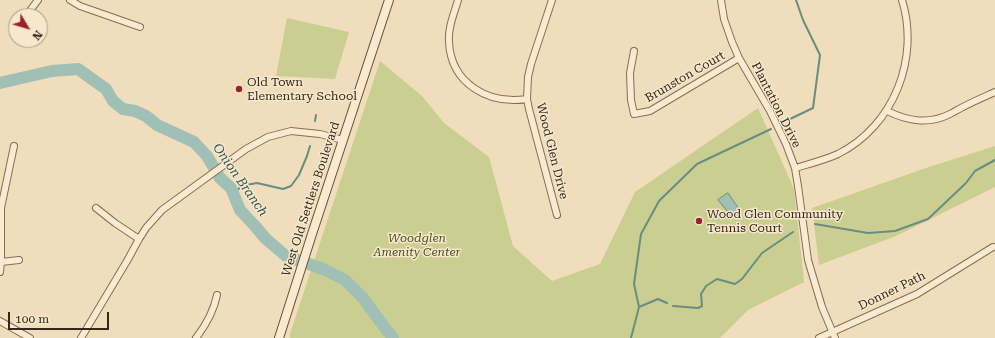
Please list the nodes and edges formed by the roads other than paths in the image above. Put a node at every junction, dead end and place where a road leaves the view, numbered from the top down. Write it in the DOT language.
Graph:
graph roads {
  1 [pos="70,0"];
  2 [pos="389,0"];
  3 [pos="458,0"];
  4 [pos="552,0"];
  5 [pos="721,0"];
  6 [pos="902,0"];
  7 [pos="140,27"];
  8 [pos="634,51"];
  9 [pos="739,58"];
  10 [pos="995,92"];
  11 [pos="527,99"];
  12 [pos="887,111"];
  13 [pos="343,140"];
  14 [pos="14,146"];
  15 [pos="795,168"];
  16 [pos="0,208"];
  17 [pos="96,208"];
  18 [pos="557,216"];
  19 [pos="139,238"];
  20 [pos="993,247"];
  21 [pos="19,260"];
  22 [pos="1,262"];
  23 [pos="0,272"];
  24 [pos="217,295"];
  25 [pos="0,321"];
  26 [pos="833,335"];
  27 [pos="30,338"];
  28 [pos="81,338"];
  29 [pos="196,338"];
  30 [pos="279,338"];
  31 [pos="819,338"];
  1 -- 7 [label="street"];
  2 -- 13 [label="main road, West Old Settlers Boulevard"];
  3 -- 11 [label="street"];
  4 -- 11 [label="street, Wood Glen Drive"];
  5 -- 9 [label="street, Plantation Drive"];
  6 -- 12 [label="street"];
  8 -- 9 [label="street, Brunston Court"];
  9 -- 15 [label="street, Plantation Drive"];
  10 -- 12 [label="street"];
  11 -- 18 [label="street, Wood Glen Drive"];
  12 -- 15 [label="street"];
  13 -- 19 [label="street"];
  13 -- 30 [label="main road, West Old Settlers Boulevard"];
  14 -- 16 [label="street"];
  15 -- 26 [label="street, Plantation Drive"];
  16 -- 22 [label="street"];
  17 -- 19 [label="street"];
  19 -- 28 [label="street"];
  20 -- 26 [label="street, Donner Path"];
  21 -- 22 [label="street"];
  22 -- 23 [label="street"];
  24 -- 29 [label="street"];
  25 -- 27 [label="street"];
  26 -- 31 [label="street, Donner Path"];
}
